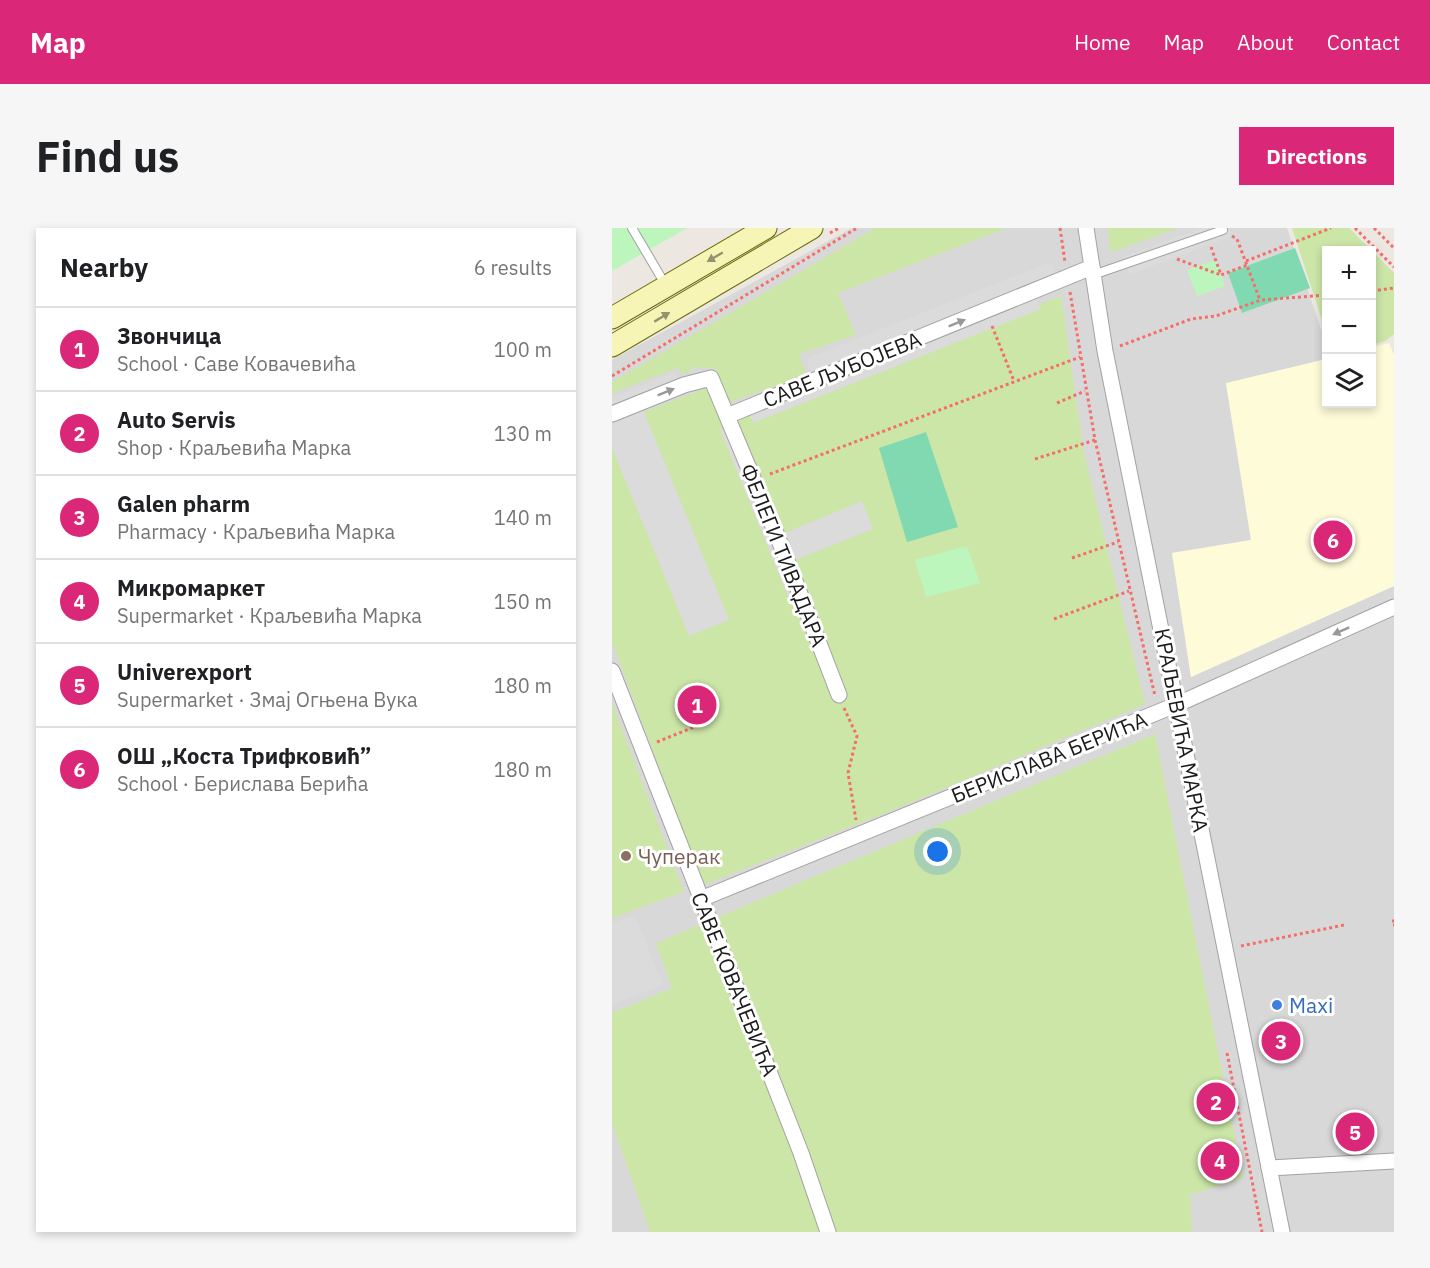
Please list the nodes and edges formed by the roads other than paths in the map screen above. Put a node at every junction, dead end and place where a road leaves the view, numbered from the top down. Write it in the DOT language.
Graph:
graph roads {
  1 [pos="632,228"];
  2 [pos="766,228"];
  3 [pos="812,228"];
  4 [pos="1086,228"];
  5 [pos="1222,229"];
  6 [pos="1093,271"];
  7 [pos="666,286"];
  8 [pos="612,318"];
  9 [pos="612,346"];
  10 [pos="612,414"];
  11 [pos="727,416"];
  12 [pos="1394,607"];
  13 [pos="612,671"];
  14 [pos="839,695"];
  15 [pos="1178,704"];
  16 [pos="701,899"];
  17 [pos="1394,1161"];
  18 [pos="1269,1168"];
  19 [pos="828,1232"];
  20 [pos="1282,1232"];
  1 -- 7 [label="lane"];
  2 -- 7 [label="main road, one-way"];
  9 -- 3 [label="main road, one-way"];
  4 -- 6 [label="street, КРАЉЕВИЋА МАРКА"];
  5 -- 6 [label="lane"];
  11 -- 6 [label="street, САВЕ ЉУБОЈЕВА, one-way"];
  6 -- 15 [label="street, КРАЉЕВИЋА МАРКА"];
  7 -- 8 [label="main road"];
  10 -- 11 [label="street, one-way"];
  11 -- 14 [label="street, ФЕЛЕГИ ТИВАДАРА"];
  12 -- 15 [label="street, БЕРИСЛАВА БЕРИЋА, one-way"];
  13 -- 16 [label="street, САВЕ КОВАЧЕВИЋА"];
  15 -- 16 [label="street, БЕРИСЛАВА БЕРИЋА"];
  15 -- 18 [label="street, КРАЉЕВИЋА МАРКА"];
  16 -- 19 [label="street, САВЕ КОВАЧЕВИЋА"];
  17 -- 18 [label="street"];
  18 -- 20 [label="street, КРАЉЕВИЋА МАРКА"];
}
